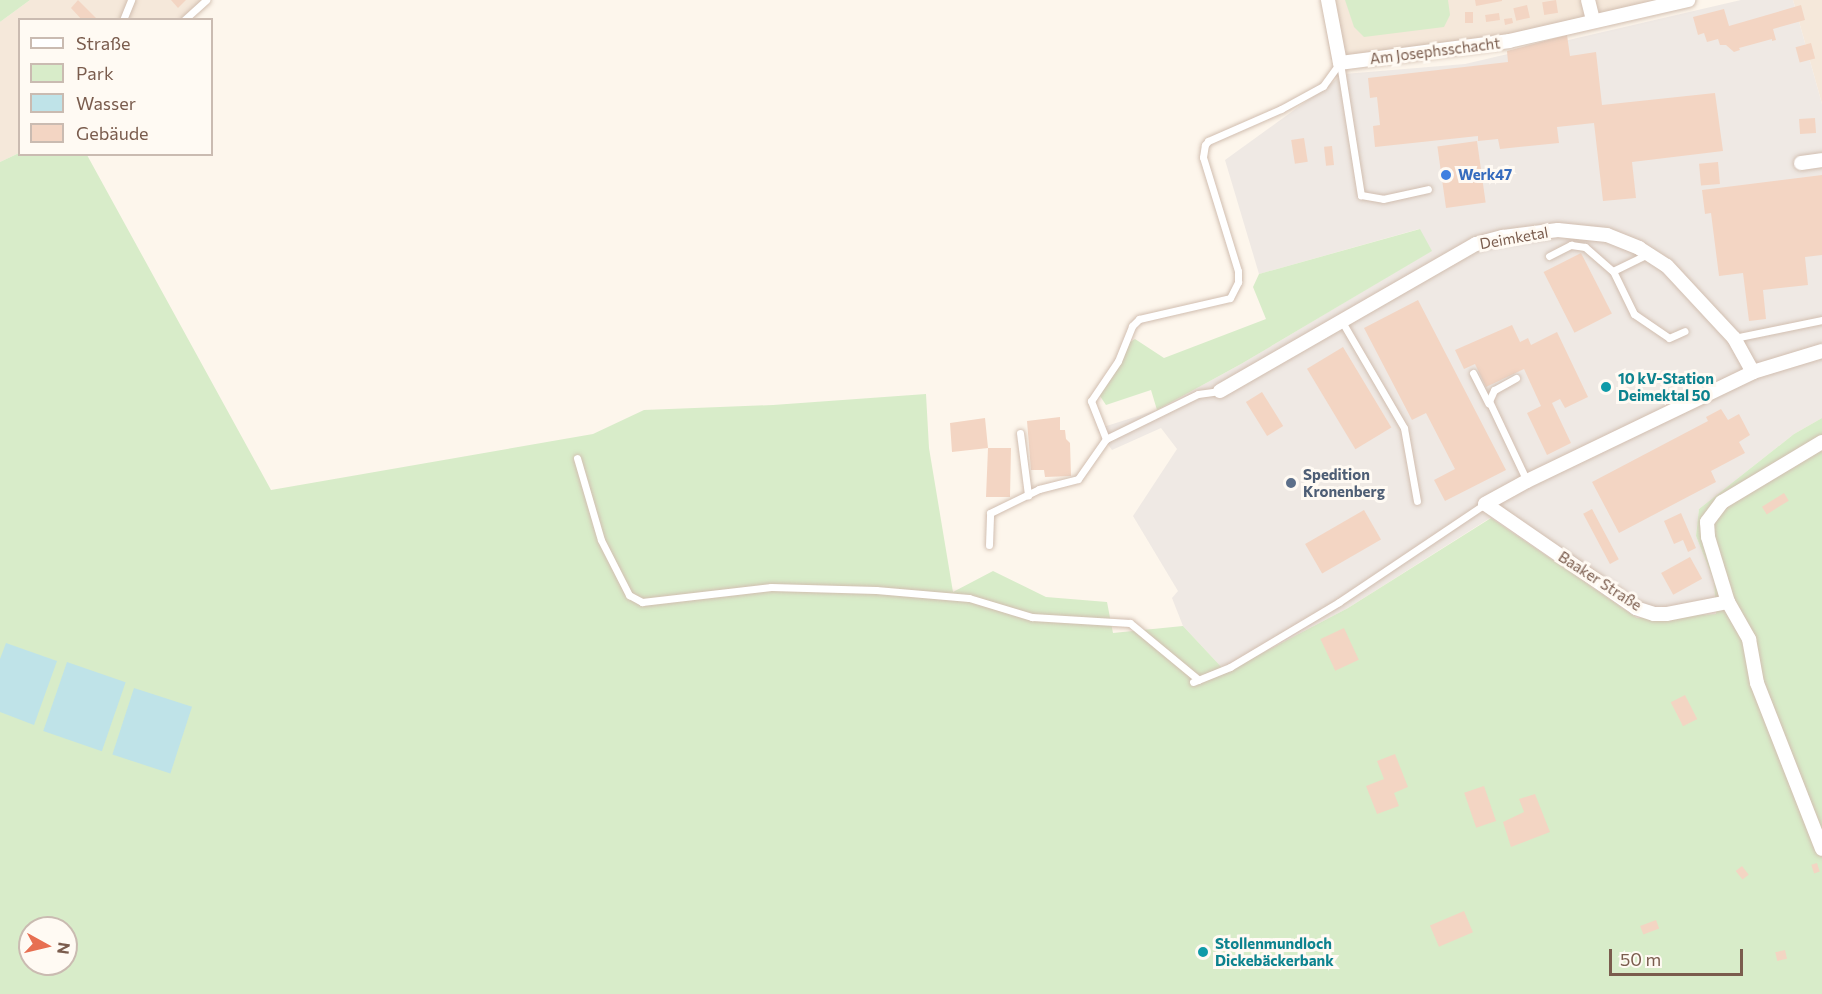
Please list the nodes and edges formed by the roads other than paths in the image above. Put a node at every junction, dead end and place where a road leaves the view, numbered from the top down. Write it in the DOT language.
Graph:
graph roads {
  1 [pos="131,0"];
  2 [pos="206,0"];
  3 [pos="1328,0"];
  4 [pos="1588,0"];
  5 [pos="1688,0"];
  6 [pos="124,18"];
  7 [pos="186,18"];
  8 [pos="1593,20"];
  9 [pos="1340,63"];
  10 [pos="1822,160"];
  11 [pos="1801,163"];
  12 [pos="1428,189"];
  13 [pos="1648,254"];
  14 [pos="1549,256"];
  15 [pos="1613,271"];
  16 [pos="1822,320"];
  17 [pos="1341,321"];
  18 [pos="1685,331"];
  19 [pos="1734,338"];
  20 [pos="1822,351"];
  21 [pos="1753,372"];
  22 [pos="1473,373"];
  23 [pos="1516,378"];
  24 [pos="1220,391"];
  25 [pos="1490,407"];
  26 [pos="1020,432"];
  27 [pos="1106,439"];
  28 [pos="1822,442"];
  29 [pos="577,458"];
  30 [pos="1527,481"];
  31 [pos="1028,495"];
  32 [pos="1417,501"];
  33 [pos="1485,504"];
  34 [pos="989,545"];
  35 [pos="1728,602"];
  36 [pos="1822,849"];
  1 -- 6 [label="lane"];
  2 -- 7 [label="lane"];
  3 -- 9 [label="street"];
  4 -- 8 [label="street"];
  5 -- 8 [label="street, Am Josephsschacht"];
  8 -- 9 [label="street, Am Josephsschacht"];
  9 -- 12 [label="lane"];
  9 -- 27 [label="lane"];
  10 -- 11 [label="street"];
  13 -- 15 [label="lane"];
  13 -- 17 [label="street, Deimketal"];
  13 -- 19 [label="street, Deimketal"];
  14 -- 15 [label="lane"];
  15 -- 18 [label="lane"];
  16 -- 19 [label="lane"];
  17 -- 24 [label="street, Deimketal"];
  17 -- 32 [label="lane"];
  19 -- 21 [label="street, Deimketal"];
  20 -- 21 [label="street"];
  21 -- 30 [label="street"];
  22 -- 25 [label="lane"];
  23 -- 25 [label="lane"];
  24 -- 27 [label="lane"];
  25 -- 30 [label="lane"];
  26 -- 31 [label="lane"];
  27 -- 31 [label="lane"];
  28 -- 35 [label="street"];
  29 -- 33 [label="lane"];
  30 -- 33 [label="street"];
  31 -- 34 [label="lane"];
  33 -- 35 [label="street, Baaker Straße"];
  35 -- 36 [label="street"];
}
